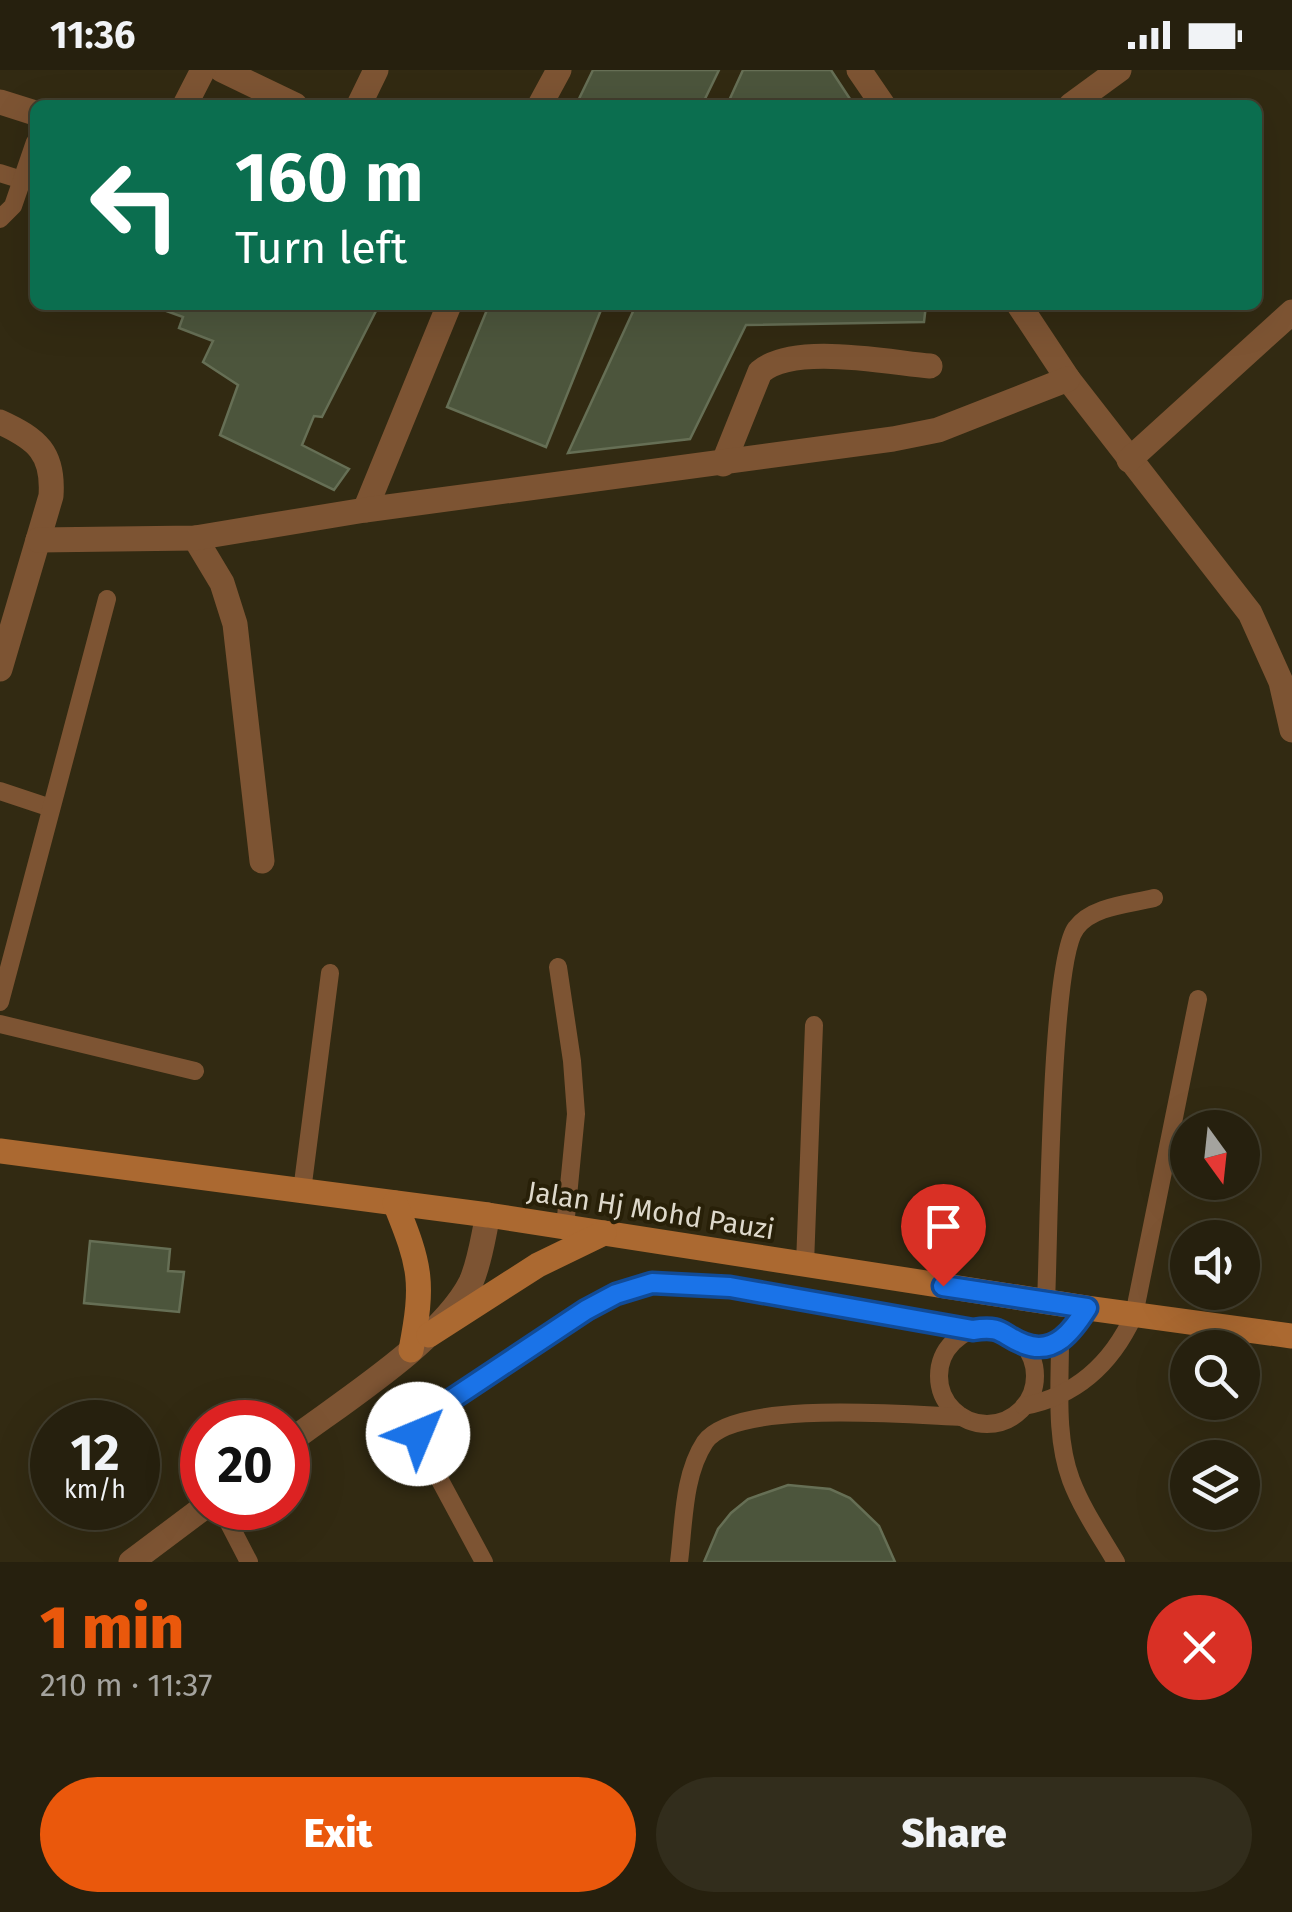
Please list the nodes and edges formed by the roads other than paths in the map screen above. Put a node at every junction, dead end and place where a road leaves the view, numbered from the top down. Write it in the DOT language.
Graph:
graph roads {
  1 [pos="203,70"];
  2 [pos="222,70"];
  3 [pos="376,70"];
  4 [pos="559,70"];
  5 [pos="858,70"];
  6 [pos="1119,70"];
  7 [pos="188,100"];
  8 [pos="285,100"];
  9 [pos="361,100"];
  10 [pos="543,100"];
  11 [pos="879,100"];
  12 [pos="1078,100"];
  13 [pos="0,102"];
  14 [pos="30,111"];
  15 [pos="30,157"];
  16 [pos="0,173"];
  17 [pos="22,180"];
  18 [pos="0,218"];
  19 [pos="447,310"];
  20 [pos="1023,310"];
  21 [pos="1292,312"];
  22 [pos="930,366"];
  23 [pos="1068,379"];
  24 [pos="0,422"];
  25 [pos="1129,460"];
  26 [pos="723,464"];
  27 [pos="366,510"];
  28 [pos="195,538"];
  29 [pos="38,540"];
  30 [pos="107,599"];
  31 [pos="0,670"];
  32 [pos="1292,730"];
  33 [pos="0,791"];
  34 [pos="50,808"];
  35 [pos="262,860"];
  36 [pos="1154,898"];
  37 [pos="558,968"];
  38 [pos="330,973"];
  39 [pos="1198,999"];
  40 [pos="0,1002"];
  41 [pos="0,1024"];
  42 [pos="814,1025"];
  43 [pos="195,1070"];
  44 [pos="0,1151"];
  45 [pos="302,1191"];
  46 [pos="395,1203"];
  47 [pos="488,1215"];
  48 [pos="565,1227"];
  49 [pos="604,1233"];
  50 [pos="805,1264"];
  51 [pos="1046,1302"];
  52 [pos="1087,1308"];
  53 [pos="1134,1315"];
  54 [pos="973,1330"];
  55 [pos="1292,1336"];
  56 [pos="1060,1341"];
  57 [pos="420,1342"];
  58 [pos="1023,1344"];
  59 [pos="1059,1397"];
  60 [pos="1024,1406"];
  61 [pos="962,1417"];
  62 [pos="310,1427"];
  63 [pos="180,1525"];
  64 [pos="232,1530"];
  65 [pos="131,1562"];
  66 [pos="249,1562"];
  67 [pos="484,1562"];
  68 [pos="678,1562"];
  69 [pos="1116,1562"];
  1 -- 7 [label="street"];
  2 -- 8 [label="street"];
  3 -- 9 [label="street"];
  4 -- 10 [label="street"];
  5 -- 11 [label="street"];
  6 -- 12 [label="street"];
  13 -- 14 [label="street"];
  15 -- 17 [label="lane"];
  16 -- 17 [label="lane"];
  17 -- 18 [label="lane"];
  19 -- 27 [label="street"];
  20 -- 23 [label="street"];
  21 -- 25 [label="street"];
  22 -- 26 [label="street"];
  23 -- 25 [label="street"];
  23 -- 26 [label="street"];
  24 -- 29 [label="street"];
  25 -- 32 [label="street"];
  26 -- 27 [label="street"];
  27 -- 28 [label="street"];
  28 -- 29 [label="street"];
  28 -- 35 [label="street"];
  29 -- 31 [label="street"];
  30 -- 34 [label="lane"];
  33 -- 34 [label="lane"];
  34 -- 40 [label="lane"];
  36 -- 51 [label="lane"];
  37 -- 48 [label="lane"];
  38 -- 45 [label="lane"];
  39 -- 53 [label="lane"];
  41 -- 43 [label="lane"];
  42 -- 50 [label="lane"];
  44 -- 45 [label="street, Jalan Hj Mohd Pauzi"];
  45 -- 46 [label="street, Jalan Hj Mohd Pauzi"];
  46 -- 47 [label="street, Jalan Hj Mohd Pauzi"];
  46 -- 57 [label="street"];
  47 -- 48 [label="street, Jalan Hj Mohd Pauzi"];
  47 -- 57 [label="street"];
  48 -- 49 [label="street, Jalan Hj Mohd Pauzi"];
  49 -- 50 [label="street, Jalan Hj Mohd Pauzi"];
  49 -- 57 [label="street"];
  50 -- 51 [label="street, Jalan Hj Mohd Pauzi"];
  51 -- 52 [label="street, Jalan Hj Mohd Pauzi"];
  52 -- 53 [label="street, Jalan Hj Mohd Pauzi"];
  52 -- 56 [label="lane"];
  53 -- 55 [label="street, Jalan Hj Mohd Pauzi"];
  53 -- 59 [label="lane"];
  54 -- 58 [label="lane"];
  54 -- 61 [label="lane"];
  54 -- 67 [label="lane"];
  56 -- 58 [label="lane"];
  56 -- 59 [label="lane"];
  57 -- 62 [label="street"];
  58 -- 60 [label="lane"];
  59 -- 60 [label="lane"];
  59 -- 69 [label="lane"];
  60 -- 61 [label="lane"];
  61 -- 68 [label="lane"];
  63 -- 65 [label="street"];
  64 -- 66 [label="lane"];
}
